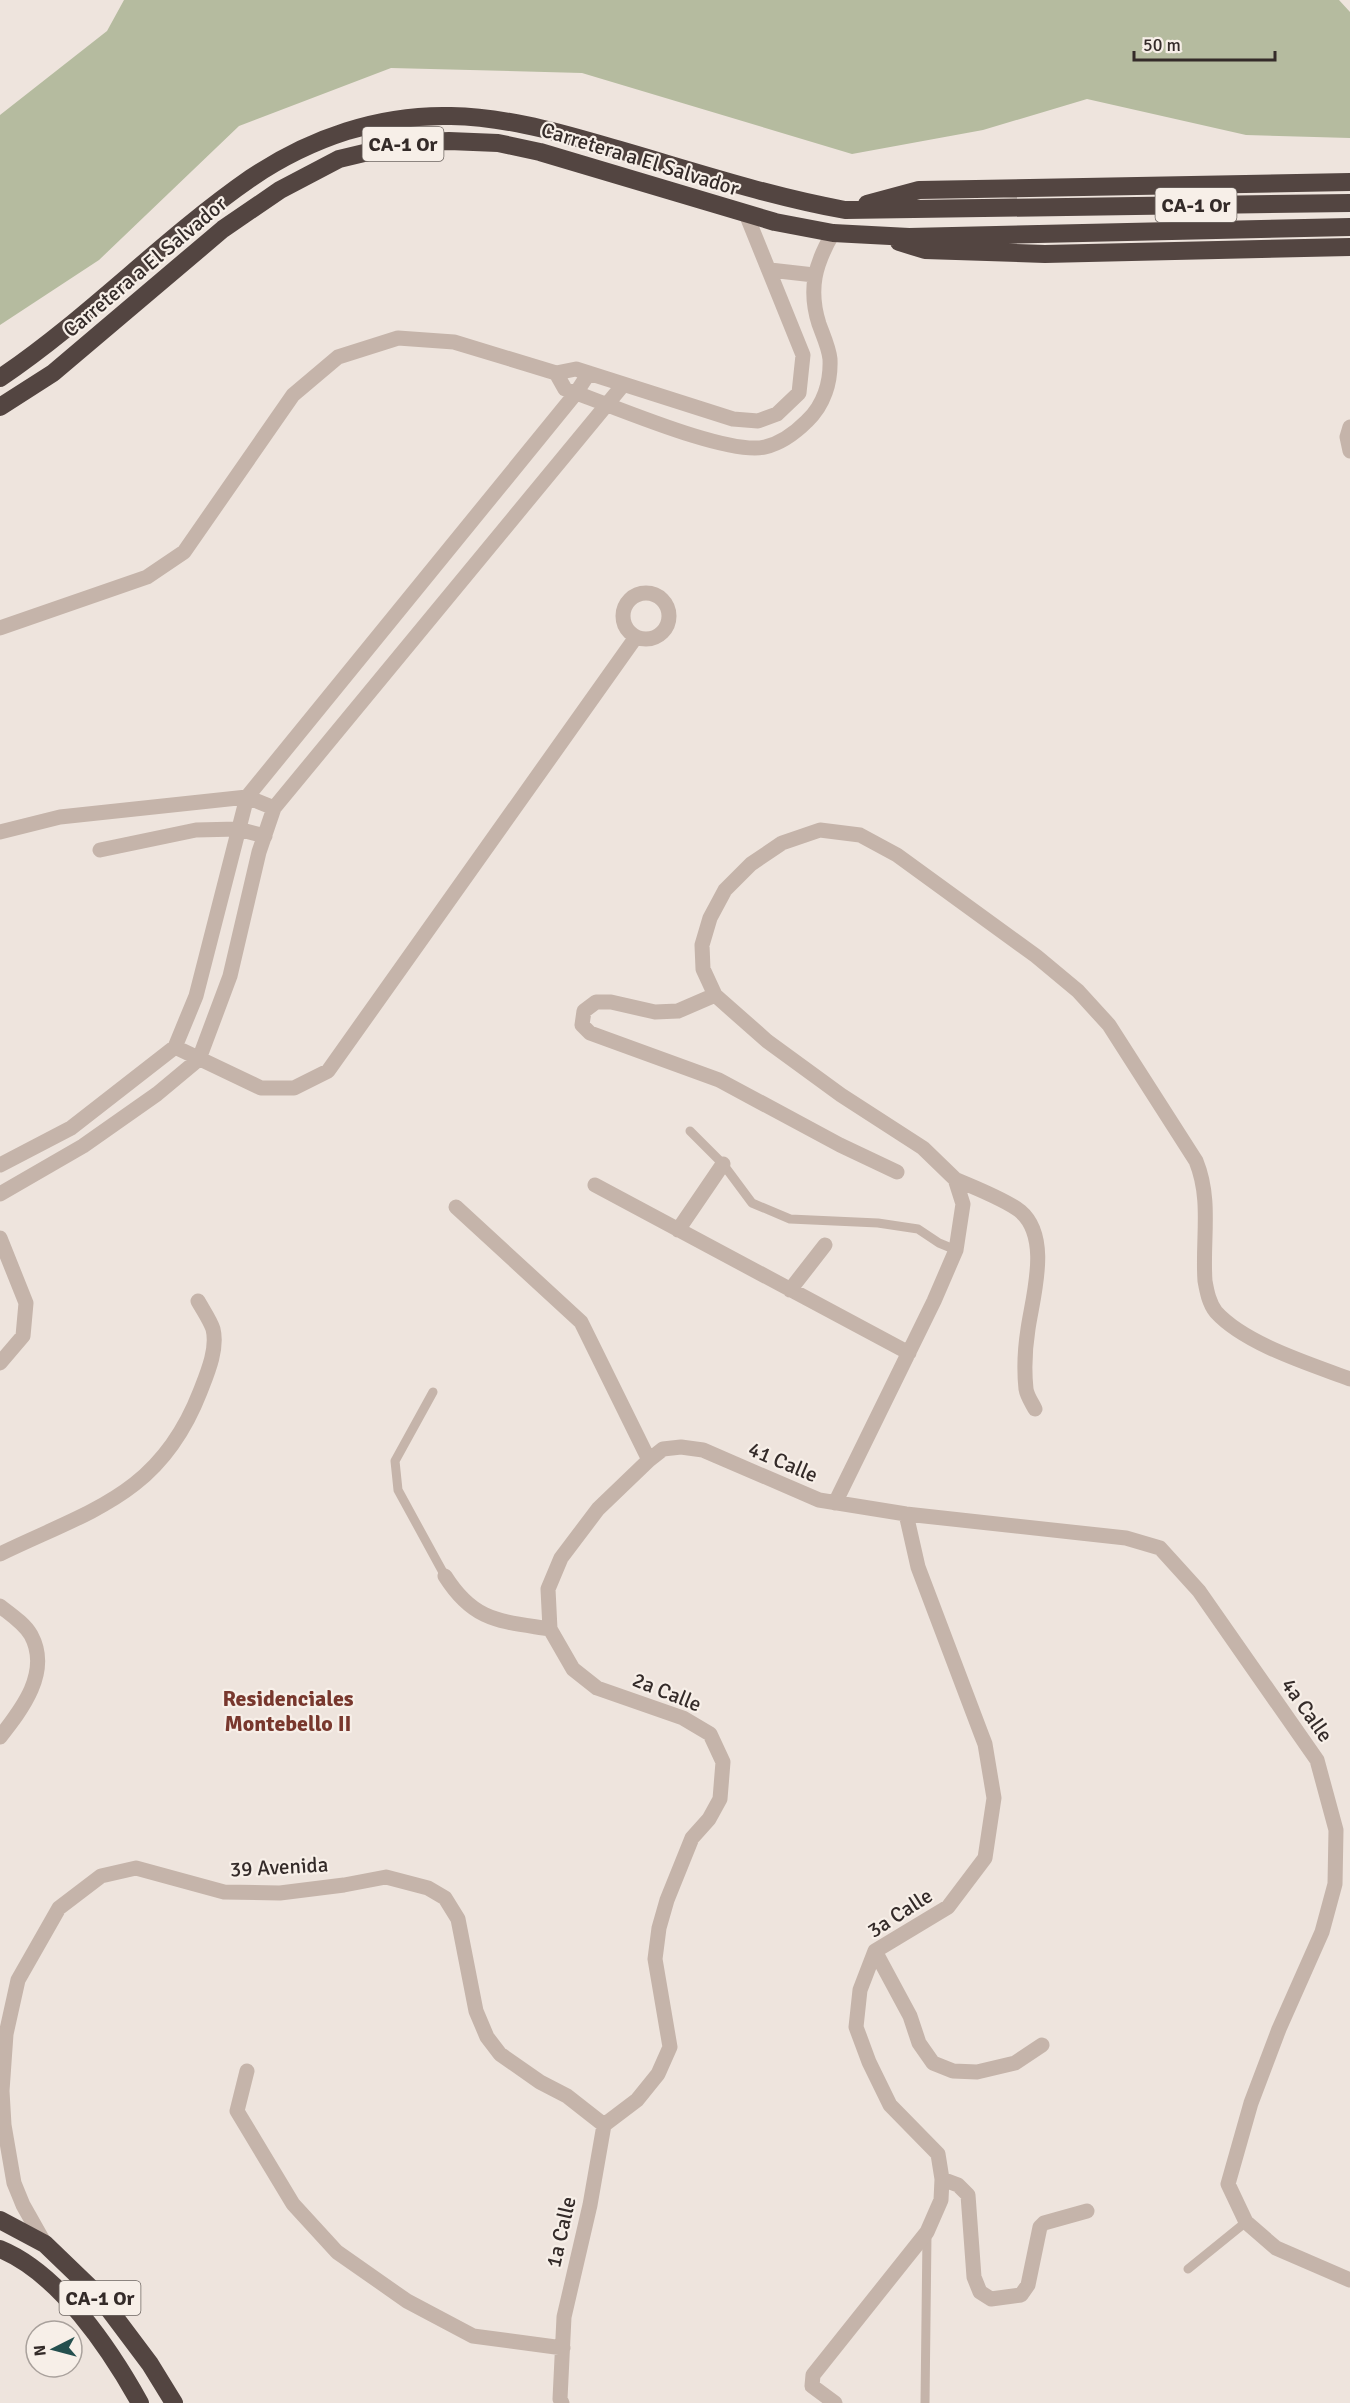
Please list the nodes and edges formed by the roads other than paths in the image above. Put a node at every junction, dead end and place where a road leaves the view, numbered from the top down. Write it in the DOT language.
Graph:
graph roads {
  1 [pos="1350,182"];
  2 [pos="1350,203"];
  3 [pos="845,210"];
  4 [pos="746,214"];
  5 [pos="1350,227"];
  6 [pos="833,233"];
  7 [pos="877,235"];
  8 [pos="1350,247"];
  9 [pos="770,270"];
  10 [pos="814,275"];
  11 [pos="803,355"];
  12 [pos="830,357"];
  13 [pos="556,373"];
  14 [pos="589,373"];
  15 [pos="0,378"];
  16 [pos="623,385"];
  17 [pos="576,393"];
  18 [pos="608,404"];
  19 [pos="0,407"];
  20 [pos="1350,427"];
  21 [pos="1350,451"];
  22 [pos="0,628"];
  23 [pos="636,637"];
  24 [pos="247,797"];
  25 [pos="274,808"];
  26 [pos="238,829"];
  27 [pos="0,832"];
  28 [pos="265,836"];
  29 [pos="100,850"];
  30 [pos="715,995"];
  31 [pos="175,1047"];
  32 [pos="200,1059"];
  33 [pos="690,1131"];
  34 [pos="723,1164"];
  35 [pos="0,1165"];
  36 [pos="897,1172"];
  37 [pos="955,1179"];
  38 [pos="595,1185"];
  39 [pos="0,1194"];
  40 [pos="456,1207"];
  41 [pos="678,1230"];
  42 [pos="0,1238"];
  43 [pos="825,1245"];
  44 [pos="956,1250"];
  45 [pos="790,1290"];
  46 [pos="198,1301"];
  47 [pos="909,1353"];
  48 [pos="0,1363"];
  49 [pos="1350,1379"];
  50 [pos="433,1392"];
  51 [pos="1035,1409"];
  52 [pos="649,1461"];
  53 [pos="835,1503"];
  54 [pos="906,1514"];
  55 [pos="0,1554"];
  56 [pos="445,1576"];
  57 [pos="0,1606"];
  58 [pos="550,1629"];
  59 [pos="0,1737"];
  60 [pos="875,1952"];
  61 [pos="1042,2045"];
  62 [pos="247,2071"];
  63 [pos="604,2125"];
  64 [pos="2,2132"];
  65 [pos="942,2179"];
  66 [pos="1087,2211"];
  67 [pos="0,2220"];
  68 [pos="1246,2222"];
  69 [pos="927,2232"];
  70 [pos="45,2244"];
  71 [pos="0,2249"];
  72 [pos="1188,2269"];
  73 [pos="1350,2280"];
  74 [pos="563,2348"];
  75 [pos="140,2403"];
  76 [pos="174,2403"];
  77 [pos="562,2403"];
  78 [pos="835,2403"];
  79 [pos="925,2403"];
  1 -- 3 [label="highway"];
  2 -- 3 [label="highway, Carretera a El Salvador / CA-1 Or"];
  3 -- 15 [label="highway, Carretera a El Salvador / CA-1 Or"];
  4 -- 6 [label="highway, Carretera a El Salvador / CA-1 Or"];
  4 -- 9 [label="street"];
  4 -- 19 [label="highway, Carretera a El Salvador / CA-1 Or"];
  5 -- 7 [label="highway, Carretera a El Salvador / CA-1 Or"];
  6 -- 7 [label="highway, Carretera a El Salvador / CA-1 Or"];
  6 -- 10 [label="street"];
  7 -- 8 [label="highway"];
  9 -- 10 [label="street"];
  9 -- 11 [label="street"];
  10 -- 12 [label="street"];
  11 -- 12 [label="street"];
  11 -- 16 [label="street"];
  12 -- 18 [label="street"];
  13 -- 14 [label="street"];
  13 -- 17 [label="street"];
  13 -- 22 [label="street"];
  14 -- 16 [label="street"];
  14 -- 17 [label="street"];
  16 -- 18 [label="street"];
  17 -- 18 [label="street"];
  17 -- 24 [label="street"];
  18 -- 25 [label="street"];
  20 -- 21 [label="street"];
  23 -- 32 [label="street"];
  24 -- 25 [label="street"];
  24 -- 26 [label="street"];
  24 -- 27 [label="street"];
  25 -- 28 [label="street"];
  26 -- 28 [label="street"];
  26 -- 29 [label="street"];
  26 -- 31 [label="street"];
  28 -- 32 [label="street"];
  30 -- 36 [label="street"];
  30 -- 37 [label="street"];
  30 -- 49 [label="street"];
  31 -- 32 [label="street"];
  31 -- 35 [label="street"];
  32 -- 39 [label="street"];
  33 -- 34 [label="lane"];
  34 -- 41 [label="street"];
  34 -- 44 [label="lane"];
  37 -- 44 [label="street"];
  37 -- 51 [label="street"];
  38 -- 41 [label="street"];
  40 -- 52 [label="street"];
  41 -- 45 [label="street"];
  42 -- 48 [label="street"];
  43 -- 45 [label="street"];
  44 -- 47 [label="street"];
  45 -- 47 [label="street"];
  46 -- 55 [label="street"];
  47 -- 53 [label="street"];
  50 -- 56 [label="lane"];
  52 -- 53 [label="street, 41 Calle"];
  52 -- 58 [label="street, 2a Calle"];
  53 -- 54 [label="street, 41 Calle"];
  54 -- 60 [label="street, 3a Calle"];
  54 -- 68 [label="street, 4a Calle"];
  56 -- 58 [label="street"];
  57 -- 59 [label="street"];
  58 -- 63 [label="street, 2a Calle"];
  60 -- 61 [label="street"];
  60 -- 65 [label="street, 3a Calle"];
  62 -- 74 [label="street"];
  63 -- 64 [label="street, 39 Avenida"];
  63 -- 74 [label="street, 1a Calle"];
  64 -- 70 [label="street, 39 Avenida"];
  65 -- 66 [label="street"];
  65 -- 69 [label="street, 3a Calle"];
  67 -- 70 [label="highway, CA-1 Or"];
  68 -- 72 [label="lane"];
  68 -- 73 [label="street, 4a Calle"];
  69 -- 78 [label="street, 3a Calle"];
  69 -- 79 [label="lane"];
  70 -- 76 [label="highway, CA-1 Or"];
  71 -- 75 [label="highway, CA-1 Or"];
  74 -- 77 [label="street, 1a Calle"];
}
